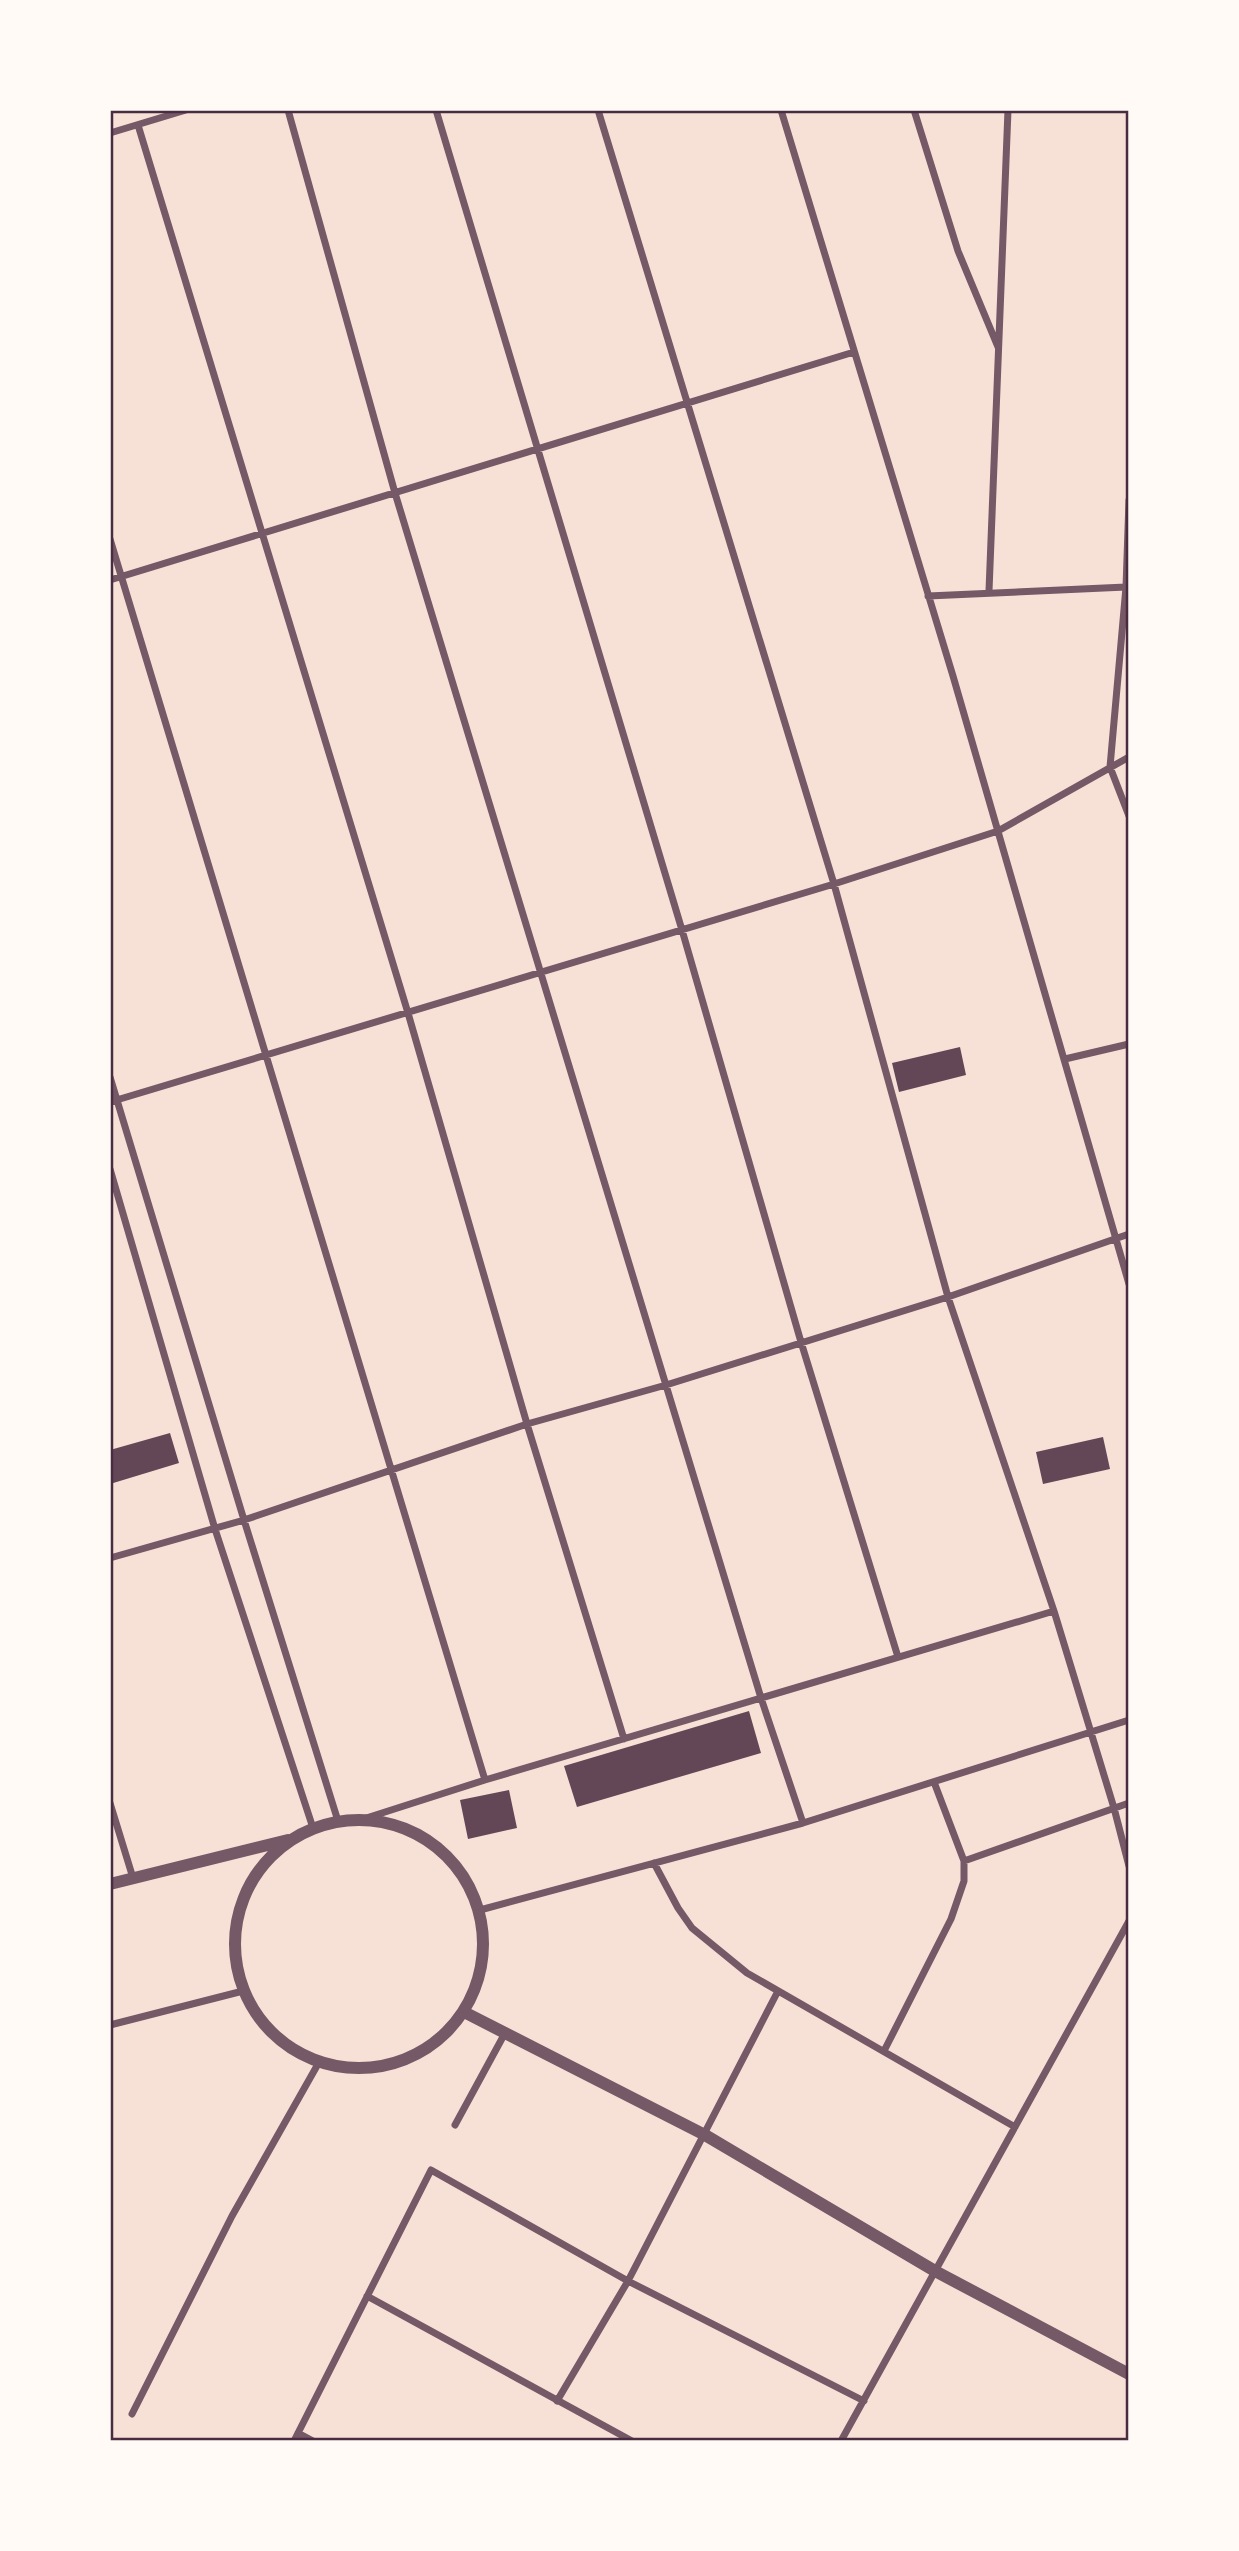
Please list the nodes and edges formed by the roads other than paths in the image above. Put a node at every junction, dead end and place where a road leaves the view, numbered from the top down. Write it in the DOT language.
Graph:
graph roads {
  1 [pos="186,110"];
  2 [pos="288,110"];
  3 [pos="436,110"];
  4 [pos="598,110"];
  5 [pos="781,110"];
  6 [pos="914,110"];
  7 [pos="1008,110"];
  8 [pos="138,125"];
  9 [pos="110,133"];
  10 [pos="1000,351"];
  11 [pos="854,352"];
  12 [pos="688,405"];
  13 [pos="537,450"];
  14 [pos="395,494"];
  15 [pos="1129,500"];
  16 [pos="262,534"];
  17 [pos="110,539"];
  18 [pos="121,576"];
  19 [pos="110,580"];
  20 [pos="1126,587"];
  21 [pos="989,592"];
  22 [pos="928,596"];
  23 [pos="1129,757"];
  24 [pos="1110,767"];
  25 [pos="1129,816"];
  26 [pos="998,831"];
  27 [pos="834,884"];
  28 [pos="682,930"];
  29 [pos="542,972"];
  30 [pos="408,1013"];
  31 [pos="1129,1044"];
  32 [pos="267,1055"];
  33 [pos="1065,1059"];
  34 [pos="110,1077"];
  35 [pos="114,1101"];
  36 [pos="110,1169"];
  37 [pos="1129,1234"];
  38 [pos="1115,1238"];
  39 [pos="1129,1284"];
  40 [pos="948,1297"];
  41 [pos="801,1342"];
  42 [pos="666,1385"];
  43 [pos="527,1424"];
  44 [pos="393,1469"];
  45 [pos="244,1520"];
  46 [pos="215,1529"];
  47 [pos="110,1558"];
  48 [pos="1054,1611"];
  49 [pos="898,1657"];
  50 [pos="761,1698"];
  51 [pos="1129,1720"];
  52 [pos="1091,1733"];
  53 [pos="624,1739"];
  54 [pos="485,1780"];
  55 [pos="934,1783"];
  56 [pos="110,1803"];
  57 [pos="1129,1803"];
  58 [pos="1114,1808"];
  59 [pos="338,1821"];
  60 [pos="357,1821"];
  61 [pos="803,1824"];
  62 [pos="313,1828"];
  63 [pos="292,1839"];
  64 [pos="964,1861"];
  65 [pos="654,1863"];
  66 [pos="1129,1866"];
  67 [pos="132,1878"];
  68 [pos="110,1884"];
  69 [pos="480,1910"];
  70 [pos="1129,1921"];
  71 [pos="778,1991"];
  72 [pos="243,1992"];
  73 [pos="464,2012"];
  74 [pos="110,2025"];
  75 [pos="505,2033"];
  76 [pos="884,2051"];
  77 [pos="318,2064"];
  78 [pos="455,2125"];
  79 [pos="1015,2127"];
  80 [pos="705,2135"];
  81 [pos="935,2271"];
  82 [pos="628,2281"];
  83 [pos="368,2296"];
  84 [pos="1129,2374"];
  85 [pos="557,2401"];
  86 [pos="864,2401"];
  87 [pos="132,2414"];
  88 [pos="296,2437"];
  89 [pos="313,2441"];
  90 [pos="632,2441"];
  91 [pos="841,2441"];
  1 -- 8 [label="street"];
  2 -- 14 [label="street"];
  3 -- 13 [label="street"];
  4 -- 12 [label="street"];
  5 -- 11 [label="street"];
  6 -- 10 [label="street"];
  7 -- 10 [label="street"];
  8 -- 9 [label="street"];
  8 -- 16 [label="street"];
  10 -- 21 [label="street"];
  11 -- 12 [label="street"];
  11 -- 22 [label="street"];
  12 -- 13 [label="street"];
  12 -- 27 [label="street"];
  13 -- 14 [label="street"];
  13 -- 28 [label="street"];
  14 -- 16 [label="street"];
  14 -- 29 [label="street"];
  15 -- 20 [label="street"];
  16 -- 18 [label="street"];
  16 -- 30 [label="street"];
  17 -- 18 [label="street"];
  18 -- 19 [label="street"];
  18 -- 32 [label="street"];
  20 -- 21 [label="street"];
  20 -- 24 [label="street"];
  21 -- 22 [label="street"];
  22 -- 26 [label="street"];
  23 -- 24 [label="street"];
  24 -- 25 [label="street"];
  24 -- 26 [label="street"];
  26 -- 27 [label="street"];
  26 -- 33 [label="street"];
  27 -- 28 [label="street"];
  27 -- 40 [label="street"];
  28 -- 29 [label="street"];
  28 -- 41 [label="street"];
  29 -- 30 [label="street"];
  29 -- 42 [label="street"];
  30 -- 32 [label="street"];
  30 -- 43 [label="street"];
  31 -- 33 [label="street"];
  32 -- 35 [label="street"];
  32 -- 44 [label="street"];
  33 -- 38 [label="street"];
  34 -- 35 [label="street"];
  35 -- 45 [label="street"];
  36 -- 46 [label="street"];
  37 -- 38 [label="street"];
  38 -- 39 [label="street"];
  38 -- 40 [label="street"];
  40 -- 41 [label="street"];
  40 -- 48 [label="street"];
  41 -- 42 [label="street"];
  41 -- 49 [label="street"];
  42 -- 43 [label="street"];
  42 -- 50 [label="street"];
  43 -- 44 [label="street"];
  43 -- 53 [label="street"];
  44 -- 45 [label="street"];
  44 -- 54 [label="street"];
  45 -- 46 [label="street"];
  45 -- 59 [label="street"];
  46 -- 47 [label="street"];
  46 -- 62 [label="street"];
  48 -- 49 [label="street"];
  48 -- 52 [label="street"];
  49 -- 50 [label="street"];
  50 -- 53 [label="street"];
  50 -- 61 [label="street"];
  51 -- 52 [label="street"];
  52 -- 55 [label="street"];
  52 -- 58 [label="street"];
  53 -- 54 [label="street"];
  54 -- 60 [label="street"];
  55 -- 61 [label="street"];
  55 -- 64 [label="street"];
  56 -- 67 [label="street"];
  57 -- 58 [label="street"];
  58 -- 64 [label="street"];
  58 -- 66 [label="street"];
  59 -- 60 [label="street"];
  59 -- 62 [label="street"];
  60 -- 69 [label="street"];
  61 -- 65 [label="street"];
  62 -- 63 [label="street"];
  63 -- 67 [label="street"];
  63 -- 72 [label="street"];
  64 -- 76 [label="street"];
  65 -- 69 [label="street"];
  65 -- 71 [label="street"];
  67 -- 68 [label="street"];
  69 -- 73 [label="street"];
  70 -- 79 [label="street"];
  71 -- 76 [label="street"];
  71 -- 80 [label="street"];
  72 -- 74 [label="street"];
  72 -- 77 [label="street"];
  73 -- 75 [label="street"];
  73 -- 77 [label="street"];
  75 -- 78 [label="street"];
  75 -- 80 [label="street"];
  76 -- 79 [label="street"];
  77 -- 87 [label="street"];
  79 -- 81 [label="street"];
  80 -- 81 [label="street"];
  80 -- 82 [label="street"];
  81 -- 84 [label="street"];
  81 -- 86 [label="street"];
  82 -- 83 [label="street"];
  82 -- 85 [label="street"];
  82 -- 86 [label="street"];
  83 -- 85 [label="street"];
  83 -- 88 [label="street"];
  85 -- 90 [label="street"];
  86 -- 91 [label="street"];
  88 -- 89 [label="street"];
}
